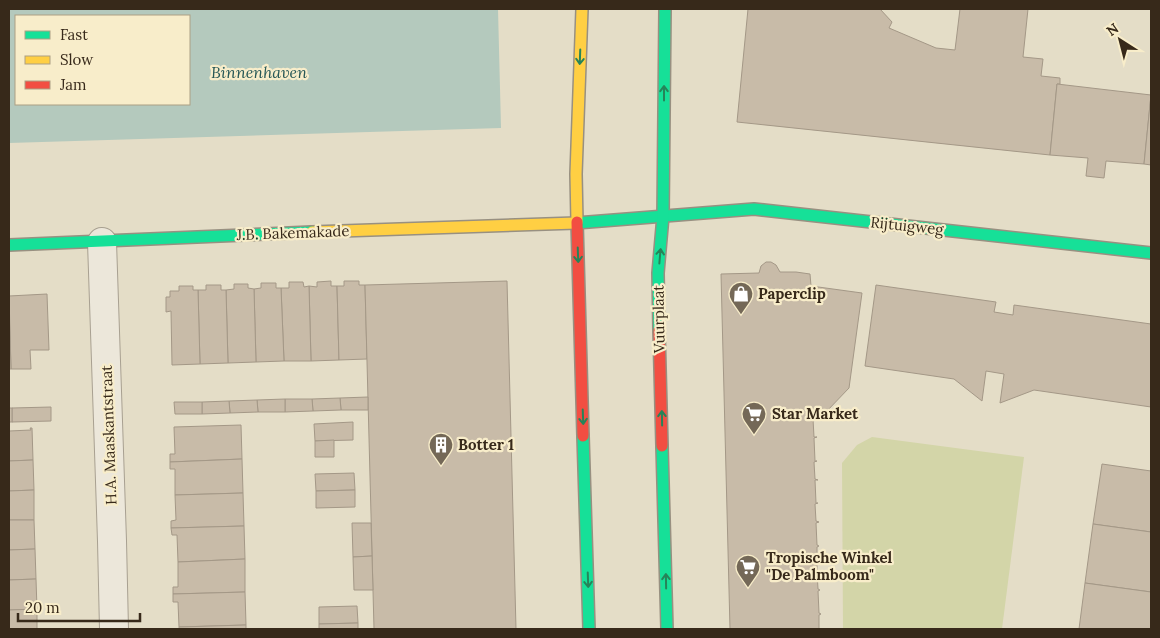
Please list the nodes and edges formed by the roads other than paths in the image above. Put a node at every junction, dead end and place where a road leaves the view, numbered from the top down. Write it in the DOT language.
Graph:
graph roads {
  1 [pos="582,9"];
  2 [pos="665,9"];
  3 [pos="663,216"];
  4 [pos="577,224"];
  5 [pos="102,242"];
  6 [pos="9,245"];
  7 [pos="1151,253"];
  8 [pos="114,629"];
  9 [pos="589,629"];
  10 [pos="668,629"];
  1 -- 4 [label="street, one-way"];
  3 -- 2 [label="street, Vuurplaat, one-way"];
  3 -- 4 [label="street, Rijtuigweg"];
  3 -- 7 [label="street, Rijtuigweg"];
  10 -- 3 [label="street, Vuurplaat, one-way"];
  4 -- 5 [label="street, J.B. Bakemakade"];
  4 -- 9 [label="street, one-way"];
  5 -- 6 [label="street, J.B. Bakemakade"];
  5 -- 8 [label="street, H.A. Maaskantstraat"];
}
